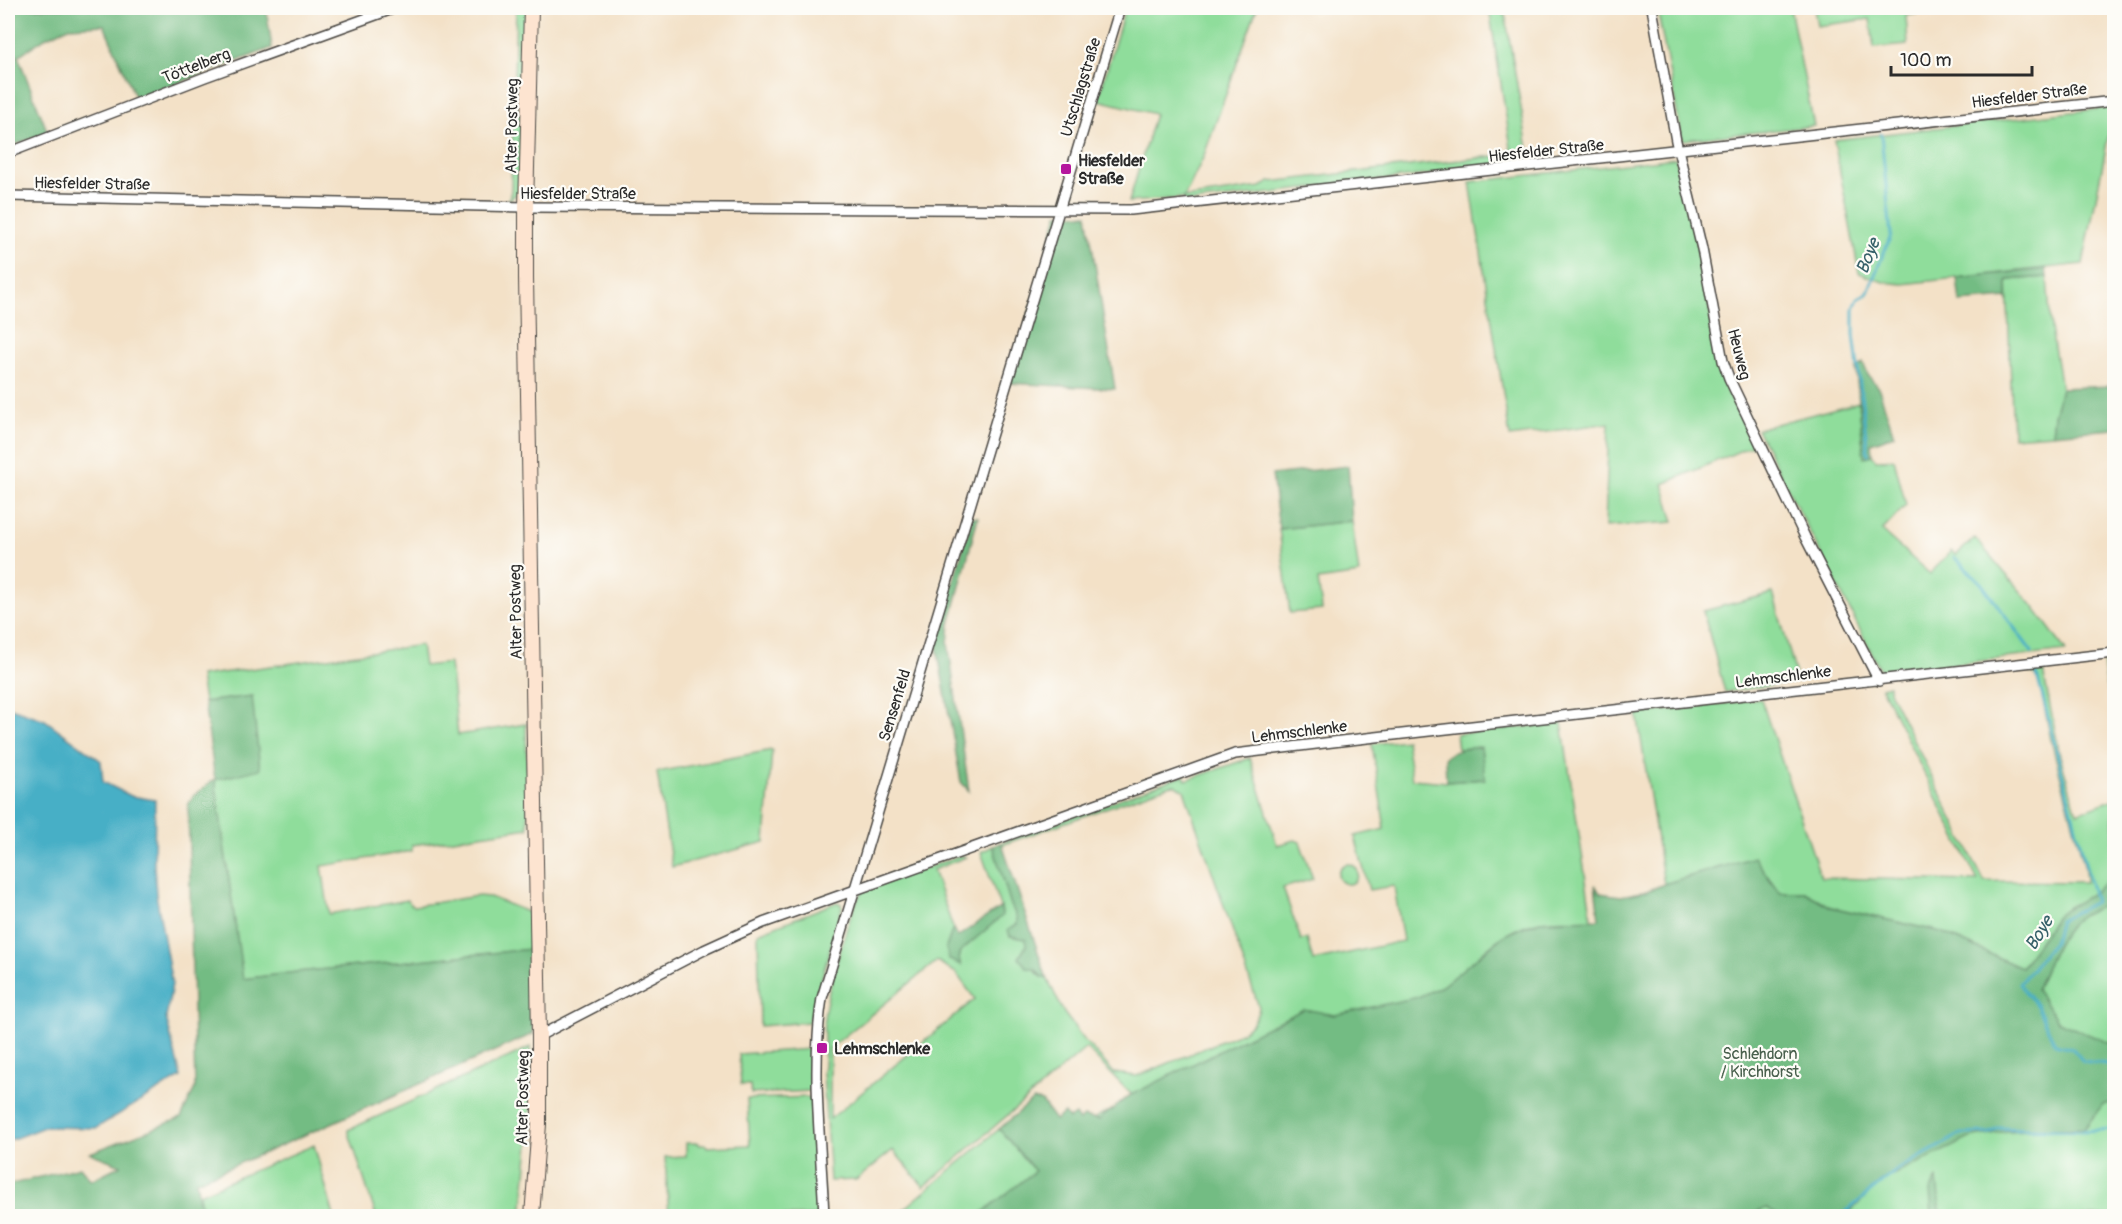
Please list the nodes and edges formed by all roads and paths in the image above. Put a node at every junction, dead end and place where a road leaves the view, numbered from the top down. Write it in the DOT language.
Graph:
graph roads {
  1 [pos="396,8"];
  2 [pos="531,8"];
  3 [pos="1120,8"];
  4 [pos="1652,8"];
  5 [pos="2115,100"];
  6 [pos="1679,150"];
  7 [pos="8,153"];
  8 [pos="8,196"];
  9 [pos="526,207"];
  10 [pos="1058,210"];
  11 [pos="2115,653"];
  12 [pos="1879,681"];
  13 [pos="854,891"];
  14 [pos="539,1035"];
  15 [pos="532,1216"];
  16 [pos="824,1216"];
  1 -- 7 [label="street, Töttelberg"];
  2 -- 9 [label="main road, Alter Postweg"];
  3 -- 10 [label="street, Utschlagstraße"];
  4 -- 6 [label="street, Heuweg"];
  5 -- 6 [label="street, Hiesfelder Straße"];
  6 -- 10 [label="street, Hiesfelder Straße"];
  6 -- 12 [label="street, Heuweg"];
  8 -- 9 [label="street, Hiesfelder Straße"];
  9 -- 10 [label="street, Hiesfelder Straße"];
  9 -- 14 [label="main road, Alter Postweg"];
  10 -- 13 [label="street, Sensenfeld"];
  11 -- 12 [label="street, Lehmschlenke"];
  12 -- 13 [label="street, Lehmschlenke"];
  13 -- 14 [label="street, Lehmschlenke"];
  13 -- 16 [label="street, Sensenfeld"];
  14 -- 15 [label="main road, Alter Postweg"];
}
